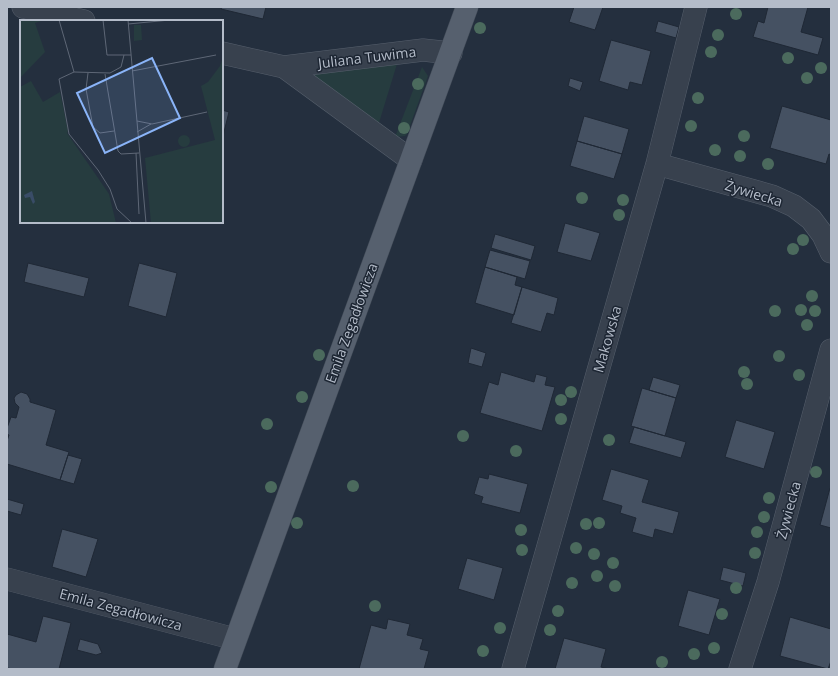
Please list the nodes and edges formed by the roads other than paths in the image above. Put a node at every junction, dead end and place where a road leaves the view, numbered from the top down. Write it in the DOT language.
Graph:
graph roads {
  1 [pos="23,7"];
  2 [pos="468,7"];
  3 [pos="696,7"];
  4 [pos="80,20"];
  5 [pos="223,53"];
  6 [pos="451,53"];
  7 [pos="284,67"];
  8 [pos="411,160"];
  9 [pos="657,164"];
  10 [pos="831,252"];
  11 [pos="831,350"];
  12 [pos="7,579"];
  13 [pos="235,639"];
  14 [pos="224,669"];
  15 [pos="513,669"];
  16 [pos="740,669"];
  1 -- 4 [label="street"];
  2 -- 6 [label="main road, Emila Zegadłowicza"];
  3 -- 9 [label="street, Makowska"];
  5 -- 7 [label="street, Juliana Tuwima"];
  6 -- 7 [label="street, Juliana Tuwima"];
  6 -- 8 [label="main road, Emila Zegadłowicza"];
  7 -- 8 [label="street, Juliana Tuwima"];
  8 -- 13 [label="main road, Emila Zegadłowicza"];
  9 -- 10 [label="street, Żywiecka"];
  9 -- 15 [label="street, Makowska"];
  11 -- 16 [label="street, Żywiecka"];
  12 -- 13 [label="street, Emila Zegadłowicza"];
  13 -- 14 [label="main road, Emila Zegadłowicza"];
}
